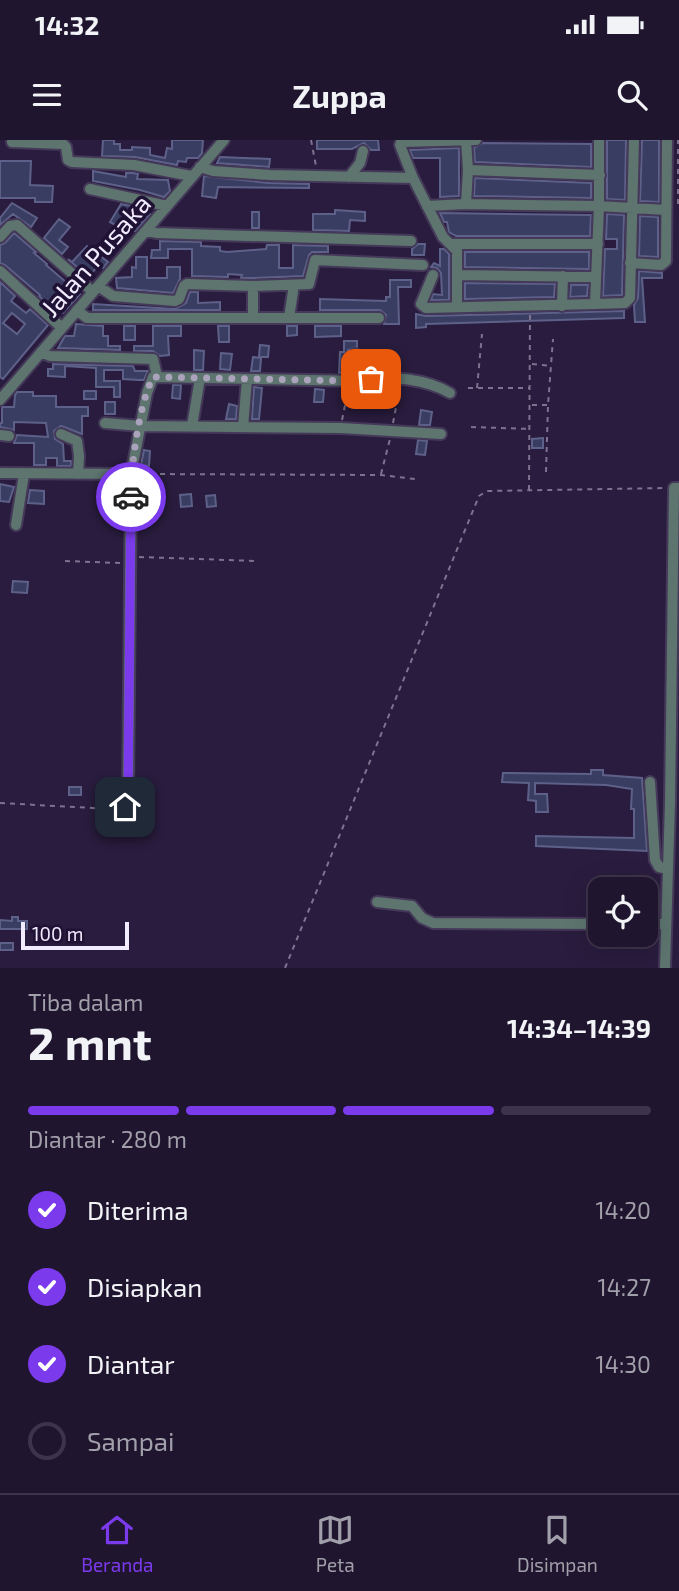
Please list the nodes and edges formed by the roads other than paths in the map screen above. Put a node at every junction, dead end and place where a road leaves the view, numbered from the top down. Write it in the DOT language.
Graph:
graph roads {
  1 [pos="224,140"];
  2 [pos="466,140"];
  3 [pos="476,140"];
  4 [pos="599,140"];
  5 [pos="634,140"];
  6 [pos="667,140"];
  7 [pos="12,142"];
  8 [pos="363,151"];
  9 [pos="200,167"];
  10 [pos="468,170"];
  11 [pos="600,175"];
  12 [pos="191,177"];
  13 [pos="349,177"];
  14 [pos="410,178"];
  15 [pos="90,189"];
  16 [pos="466,204"];
  17 [pos="167,206"];
  18 [pos="427,206"];
  19 [pos="598,206"];
  20 [pos="634,208"];
  21 [pos="666,210"];
  22 [pos="148,231"];
  23 [pos="0,237"];
  24 [pos="411,241"];
  25 [pos="451,244"];
  26 [pos="598,244"];
  27 [pos="630,263"];
  28 [pos="423,265"];
  29 [pos="0,271"];
  30 [pos="433,275"];
  31 [pos="457,275"];
  32 [pos="564,276"];
  33 [pos="596,277"];
  34 [pos="32,281"];
  35 [pos="294,285"];
  36 [pos="253,286"];
  37 [pos="96,289"];
  38 [pos="23,292"];
  39 [pos="595,304"];
  40 [pos="562,306"];
  41 [pos="457,307"];
  42 [pos="77,310"];
  43 [pos="253,318"];
  44 [pos="289,318"];
  45 [pos="379,318"];
  46 [pos="62,328"];
  47 [pos="41,352"];
  48 [pos="355,354"];
  49 [pos="157,376"];
  50 [pos="201,378"];
  51 [pos="247,379"];
  52 [pos="352,380"];
  53 [pos="5,386"];
  54 [pos="450,393"];
  55 [pos="0,400"];
  56 [pos="105,423"];
  57 [pos="140,426"];
  58 [pos="192,426"];
  59 [pos="243,427"];
  60 [pos="61,434"];
  61 [pos="441,434"];
  62 [pos="0,473"];
  63 [pos="24,474"];
  64 [pos="78,474"];
  65 [pos="131,474"];
  66 [pos="677,488"];
  67 [pos="16,525"];
  68 [pos="650,782"];
  69 [pos="675,803"];
  70 [pos="119,810"];
  71 [pos="668,869"];
  72 [pos="377,902"];
  73 [pos="588,924"];
  74 [pos="658,924"];
  75 [pos="666,924"];
  76 [pos="665,968"];
  1 -- 9 [label="street, Jalan Pusaka"];
  2 -- 3 [label="street"];
  2 -- 10 [label="street"];
  2 -- 14 [label="street"];
  4 -- 11 [label="street"];
  5 -- 20 [label="street"];
  6 -- 21 [label="street"];
  7 -- 12 [label="street"];
  8 -- 13 [label="street"];
  9 -- 12 [label="street, Jalan Pusaka"];
  9 -- 13 [label="street"];
  10 -- 11 [label="street"];
  10 -- 16 [label="street"];
  11 -- 19 [label="street"];
  12 -- 17 [label="street, Jalan Pusaka"];
  13 -- 14 [label="street"];
  14 -- 18 [label="street"];
  15 -- 17 [label="street"];
  16 -- 18 [label="street"];
  16 -- 19 [label="street"];
  17 -- 22 [label="street, Jalan Pusaka"];
  18 -- 25 [label="street"];
  19 -- 20 [label="street"];
  19 -- 26 [label="street"];
  20 -- 21 [label="street"];
  20 -- 27 [label="street"];
  21 -- 27 [label="street"];
  22 -- 24 [label="street"];
  22 -- 37 [label="street, Jalan Pusaka"];
  23 -- 37 [label="street"];
  25 -- 26 [label="street"];
  25 -- 31 [label="street"];
  26 -- 33 [label="street"];
  27 -- 39 [label="street"];
  28 -- 35 [label="street"];
  29 -- 38 [label="street"];
  30 -- 41 [label="street"];
  31 -- 32 [label="street"];
  31 -- 41 [label="street"];
  32 -- 33 [label="street"];
  32 -- 40 [label="street"];
  33 -- 39 [label="street"];
  34 -- 38 [label="street"];
  35 -- 36 [label="street"];
  35 -- 44 [label="street"];
  36 -- 37 [label="street"];
  36 -- 43 [label="street"];
  37 -- 42 [label="street, Jalan Pusaka"];
  38 -- 46 [label="street"];
  39 -- 40 [label="street"];
  40 -- 41 [label="street"];
  42 -- 43 [label="street"];
  42 -- 46 [label="street, Jalan Pusaka"];
  43 -- 44 [label="street"];
  44 -- 45 [label="street"];
  46 -- 47 [label="street, Jalan Pusaka"];
  47 -- 49 [label="street"];
  47 -- 53 [label="street, Jalan Pusaka"];
  48 -- 52 [label="street"];
  49 -- 50 [label="street"];
  49 -- 57 [label="street"];
  50 -- 51 [label="street"];
  50 -- 58 [label="street"];
  51 -- 52 [label="street"];
  51 -- 59 [label="street"];
  52 -- 54 [label="street"];
  53 -- 55 [label="street, Jalan Pusaka"];
  56 -- 57 [label="street"];
  57 -- 58 [label="street"];
  57 -- 65 [label="street"];
  58 -- 59 [label="street"];
  59 -- 61 [label="street"];
  60 -- 64 [label="street"];
  62 -- 63 [label="street"];
  63 -- 64 [label="street"];
  63 -- 67 [label="street"];
  64 -- 65 [label="street"];
  65 -- 70 [label="street"];
  66 -- 69 [label="street"];
  68 -- 71 [label="street"];
  69 -- 71 [label="street"];
  71 -- 75 [label="street"];
  72 -- 73 [label="street"];
  74 -- 75 [label="street"];
  75 -- 76 [label="street"];
}
